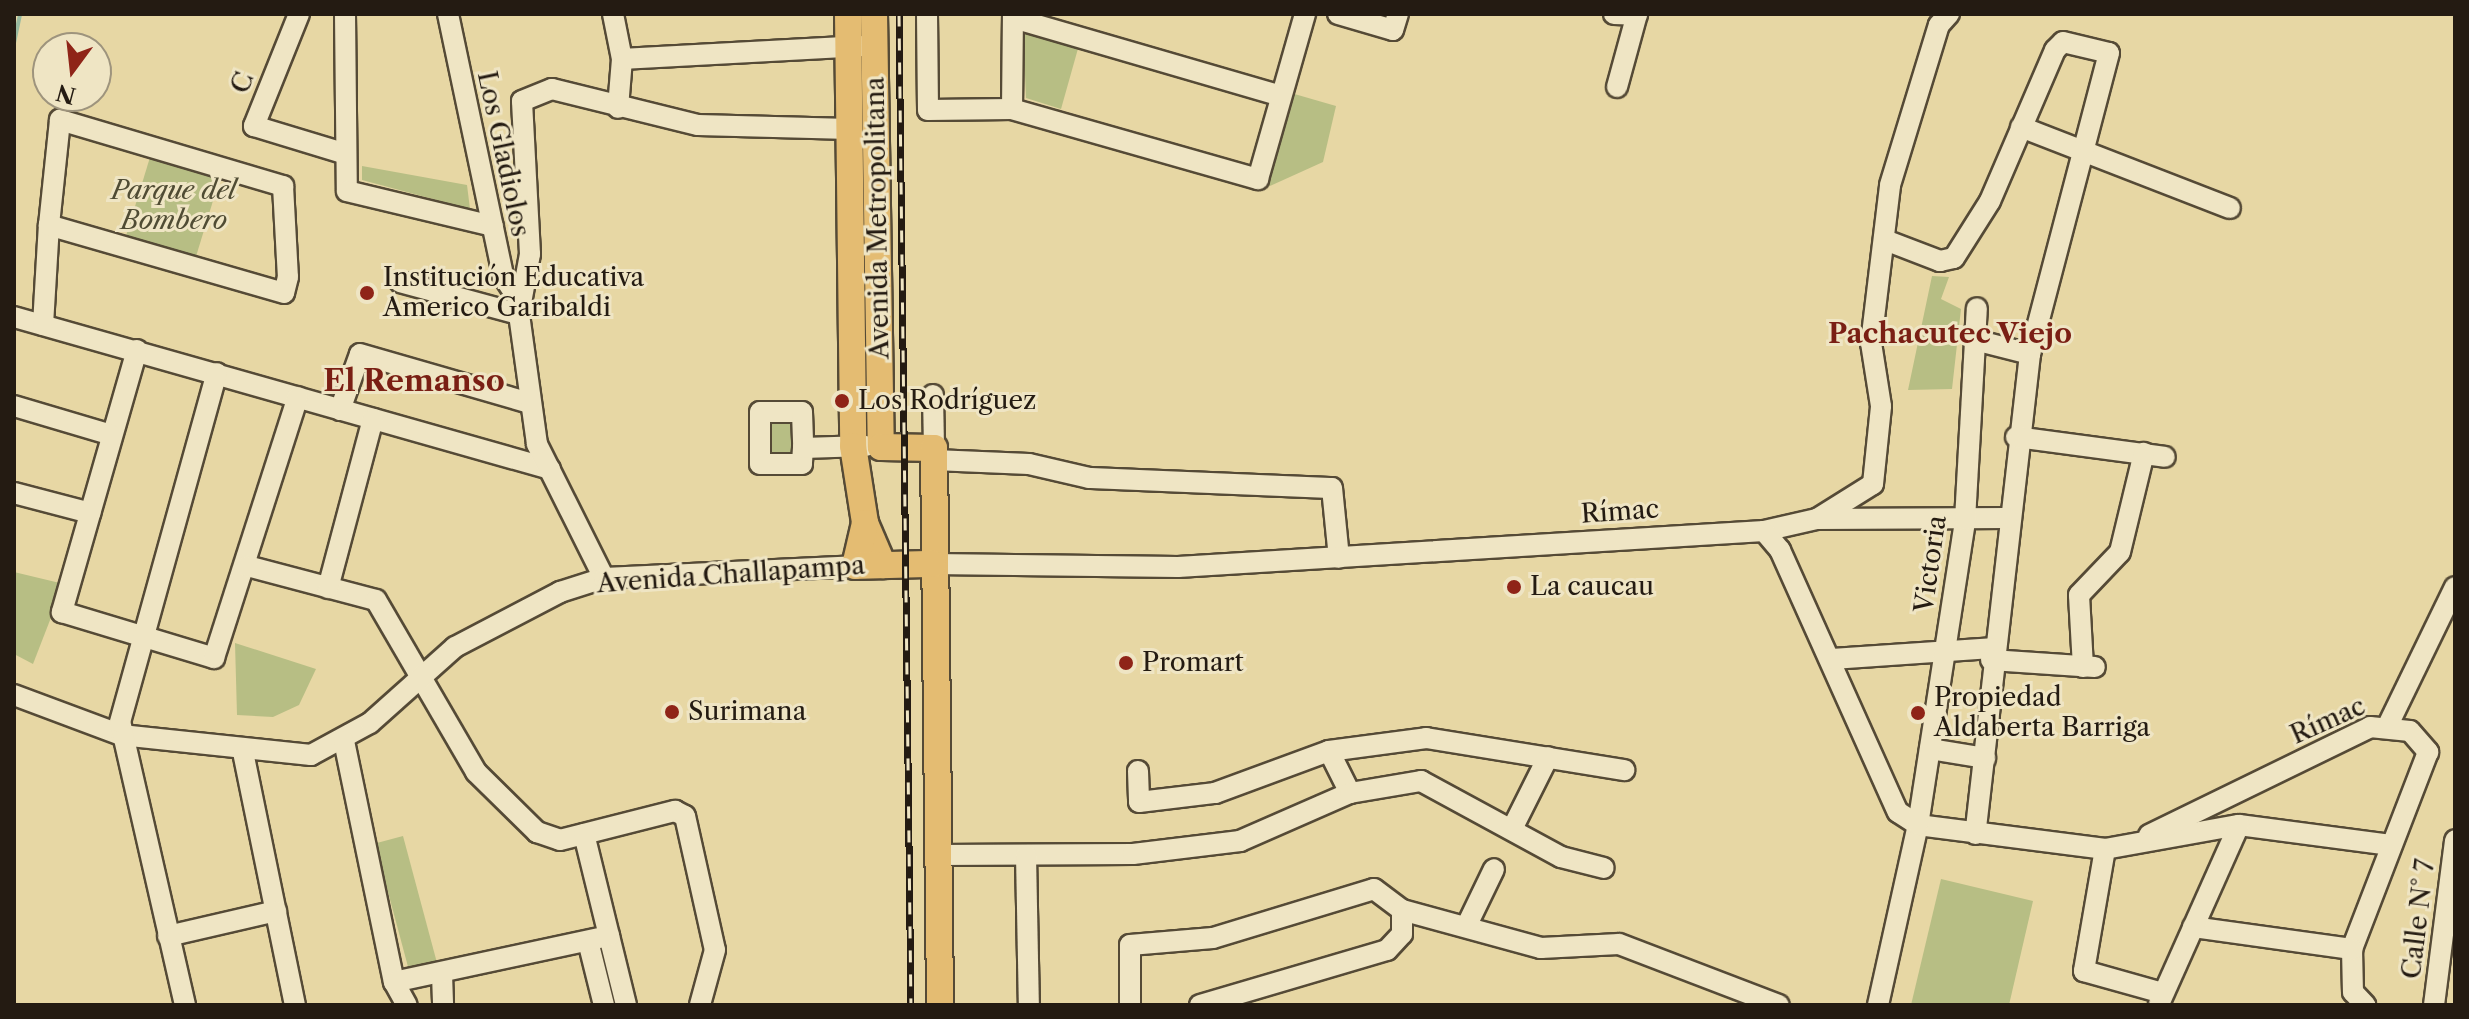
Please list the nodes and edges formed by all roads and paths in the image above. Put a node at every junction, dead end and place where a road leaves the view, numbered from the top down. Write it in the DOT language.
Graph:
graph roads {
  1 [pos="299,14"];
  2 [pos="345,14"];
  3 [pos="448,14"];
  4 [pos="613,14"];
  5 [pos="848,14"];
  6 [pos="874,14"];
  7 [pos="927,14"];
  8 [pos="1305,14"];
  9 [pos="1338,14"];
  10 [pos="1614,14"];
  11 [pos="1637,15"];
  12 [pos="1013,16"];
  13 [pos="1946,16"];
  14 [pos="1395,22"];
  15 [pos="848,44"];
  16 [pos="875,47"];
  17 [pos="622,59"];
  18 [pos="1617,87"];
  19 [pos="1281,96"];
  20 [pos="618,108"];
  21 [pos="1012,109"];
  22 [pos="2021,127"];
  23 [pos="850,129"];
  24 [pos="2083,152"];
  25 [pos="346,154"];
  26 [pos="2230,208"];
  27 [pos="49,225"];
  28 [pos="493,226"];
  29 [pos="1885,240"];
  30 [pos="400,282"];
  31 [pos="519,307"];
  32 [pos="1977,308"];
  33 [pos="14,317"];
  34 [pos="43,325"];
  35 [pos="1975,340"];
  36 [pos="137,350"];
  37 [pos="2030,354"];
  38 [pos="217,373"];
  39 [pos="933,395"];
  40 [pos="298,397"];
  41 [pos="530,403"];
  42 [pos="14,406"];
  43 [pos="340,410"];
  44 [pos="373,419"];
  45 [pos="112,435"];
  46 [pos="2016,437"];
  47 [pos="853,446"];
  48 [pos="881,447"];
  49 [pos="803,448"];
  50 [pos="2144,453"];
  51 [pos="934,454"];
  52 [pos="2165,457"];
  53 [pos="550,469"];
  54 [pos="14,493"];
  55 [pos="90,513"];
  56 [pos="2007,518"];
  57 [pos="1817,519"];
  58 [pos="1965,520"];
  59 [pos="865,523"];
  60 [pos="1764,531"];
  61 [pos="1339,558"];
  62 [pos="933,564"];
  63 [pos="883,565"];
  64 [pos="247,566"];
  65 [pos="855,566"];
  66 [pos="604,578"];
  67 [pos="2455,587"];
  68 [pos="328,588"];
  69 [pos="139,635"];
  70 [pos="1945,650"];
  71 [pos="1992,654"];
  72 [pos="1832,659"];
  73 [pos="424,672"];
  74 [pos="14,695"];
  75 [pos="2389,723"];
  76 [pos="121,735"];
  77 [pos="344,741"];
  78 [pos="1930,749"];
  79 [pos="1329,751"];
  80 [pos="243,752"];
  81 [pos="1548,757"];
  82 [pos="1985,758"];
  83 [pos="1624,770"];
  84 [pos="1138,771"];
  85 [pos="1350,793"];
  86 [pos="1918,825"];
  87 [pos="2239,825"];
  88 [pos="1513,827"];
  89 [pos="584,834"];
  90 [pos="1975,834"];
  91 [pos="2455,840"];
  92 [pos="2391,845"];
  93 [pos="2128,846"];
  94 [pos="2105,849"];
  95 [pos="938,855"];
  96 [pos="1026,855"];
  97 [pos="1604,868"];
  98 [pos="1494,869"];
  99 [pos="1402,910"];
  100 [pos="276,911"];
  101 [pos="1466,927"];
  102 [pos="2193,927"];
  103 [pos="168,936"];
  104 [pos="609,936"];
  105 [pos="588,941"];
  106 [pos="2352,949"];
  107 [pos="442,974"];
  108 [pos="394,982"];
  109 [pos="2161,999"];
  110 [pos="2356,1001"];
  111 [pos="442,1002"];
  112 [pos="185,1005"];
  113 [pos="295,1005"];
  114 [pos="410,1005"];
  115 [pos="604,1005"];
  116 [pos="626,1005"];
  117 [pos="700,1005"];
  118 [pos="940,1005"];
  119 [pos="1029,1005"];
  120 [pos="1130,1005"];
  121 [pos="1200,1005"];
  122 [pos="1779,1005"];
  123 [pos="1878,1005"];
  124 [pos="2434,1005"];
  1 -- 25 [label="street, C"];
  2 -- 25 [label="street"];
  3 -- 28 [label="street, Los Gladiolos"];
  4 -- 17 [label="street"];
  5 -- 15 [label="main road, Avenida Metropolitana"];
  6 -- 16 [label="main road, Avenida Metropolitana"];
  7 -- 21 [label="street"];
  8 -- 19 [label="street"];
  9 -- 14 [label="street"];
  10 -- 11 [label="street"];
  11 -- 18 [label="street"];
  12 -- 19 [label="street"];
  12 -- 21 [label="street"];
  13 -- 29 [label="street"];
  15 -- 16 [label="street"];
  15 -- 17 [label="street"];
  15 -- 23 [label="main road, Avenida Metropolitana"];
  16 -- 48 [label="main road, Avenida Metropolitana"];
  17 -- 20 [label="street"];
  19 -- 21 [label="street"];
  20 -- 23 [label="street"];
  20 -- 31 [label="street"];
  22 -- 24 [label="street"];
  22 -- 24 [label="street"];
  22 -- 29 [label="street"];
  23 -- 47 [label="main road, Avenida Metropolitana"];
  24 -- 26 [label="street"];
  24 -- 37 [label="street"];
  25 -- 28 [label="street"];
  27 -- 27 [label="street"];
  27 -- 34 [label="street"];
  28 -- 31 [label="street, Los Gladiolos"];
  29 -- 57 [label="street"];
  30 -- 31 [label="street"];
  31 -- 41 [label="street"];
  32 -- 35 [label="street, Victoria"];
  33 -- 34 [label="street"];
  34 -- 36 [label="street"];
  35 -- 37 [label="street"];
  35 -- 58 [label="street, Victoria"];
  36 -- 38 [label="street"];
  36 -- 45 [label="street"];
  37 -- 46 [label="street"];
  38 -- 40 [label="street"];
  38 -- 69 [label="street"];
  39 -- 51 [label="street"];
  40 -- 43 [label="street"];
  40 -- 64 [label="street"];
  41 -- 43 [label="street"];
  41 -- 53 [label="street"];
  42 -- 45 [label="street"];
  43 -- 44 [label="street"];
  44 -- 53 [label="street"];
  44 -- 68 [label="street"];
  45 -- 55 [label="street"];
  46 -- 50 [label="street"];
  46 -- 56 [label="street"];
  47 -- 48 [label="street"];
  47 -- 49 [label="street"];
  47 -- 59 [label="main road, Avenida Metropolitana"];
  48 -- 51 [label="main road"];
  50 -- 52 [label="street"];
  50 -- 71 [label="street"];
  51 -- 61 [label="street"];
  51 -- 62 [label="main road"];
  53 -- 66 [label="street"];
  54 -- 55 [label="street"];
  55 -- 69 [label="street"];
  56 -- 58 [label="street"];
  56 -- 71 [label="street"];
  57 -- 58 [label="street"];
  57 -- 60 [label="street, Rímac"];
  58 -- 70 [label="street, Victoria"];
  59 -- 63 [label="main road, Avenida Metropolitana"];
  59 -- 65 [label="main road, Avenida Metropolitana"];
  60 -- 61 [label="street, Rímac"];
  60 -- 72 [label="street"];
  61 -- 62 [label="street, Rímac"];
  62 -- 63 [label="main road, Avenida Challapampa"];
  62 -- 95 [label="main road"];
  63 -- 65 [label="main road, Avenida Challapampa"];
  64 -- 68 [label="street"];
  64 -- 69 [label="street"];
  65 -- 66 [label="street, Avenida Challapampa"];
  66 -- 73 [label="street, Avenida Challapampa"];
  67 -- 75 [label="street"];
  68 -- 73 [label="street"];
  69 -- 76 [label="street"];
  70 -- 71 [label="street"];
  70 -- 72 [label="street"];
  70 -- 78 [label="street, Victoria"];
  71 -- 82 [label="street"];
  72 -- 86 [label="street"];
  73 -- 77 [label="street, Avenida Challapampa"];
  73 -- 89 [label="street"];
  74 -- 76 [label="street, Avenida Challapampa"];
  75 -- 92 [label="street, Rímac"];
  75 -- 93 [label="street, Rímac"];
  76 -- 80 [label="street, Avenida Challapampa"];
  76 -- 103 [label="street"];
  77 -- 80 [label="street, Avenida Challapampa"];
  77 -- 108 [label="street"];
  78 -- 82 [label="street"];
  78 -- 86 [label="street, Victoria"];
  79 -- 81 [label="street"];
  79 -- 84 [label="street"];
  79 -- 85 [label="street"];
  80 -- 100 [label="street"];
  81 -- 83 [label="street"];
  81 -- 88 [label="street"];
  82 -- 90 [label="street"];
  85 -- 88 [label="street"];
  85 -- 96 [label="street"];
  86 -- 90 [label="street, Rímac"];
  86 -- 123 [label="street, Victoria"];
  87 -- 92 [label="street, Rímac"];
  87 -- 93 [label="street, Rímac"];
  87 -- 102 [label="street"];
  88 -- 97 [label="street"];
  89 -- 104 [label="street"];
  89 -- 117 [label="street"];
  90 -- 94 [label="street, Rímac"];
  91 -- 124 [label="street, Calle N° 7"];
  92 -- 106 [label="street"];
  93 -- 94 [label="street, Rímac"];
  94 -- 109 [label="street"];
  95 -- 96 [label="street"];
  95 -- 118 [label="main road"];
  96 -- 119 [label="street"];
  98 -- 101 [label="street"];
  99 -- 101 [label="street"];
  99 -- 120 [label="street"];
  99 -- 121 [label="street"];
  100 -- 103 [label="street"];
  100 -- 113 [label="street"];
  101 -- 122 [label="street"];
  102 -- 106 [label="street"];
  102 -- 109 [label="street"];
  103 -- 112 [label="street"];
  104 -- 105 [label="street"];
  104 -- 116 [label="street"];
  105 -- 107 [label="street"];
  105 -- 115 [label="street"];
  106 -- 110 [label="street"];
  107 -- 108 [label="street"];
  107 -- 111 [label="street"];
  108 -- 114 [label="street"];
  111 -- 114 [label="street"];
}
